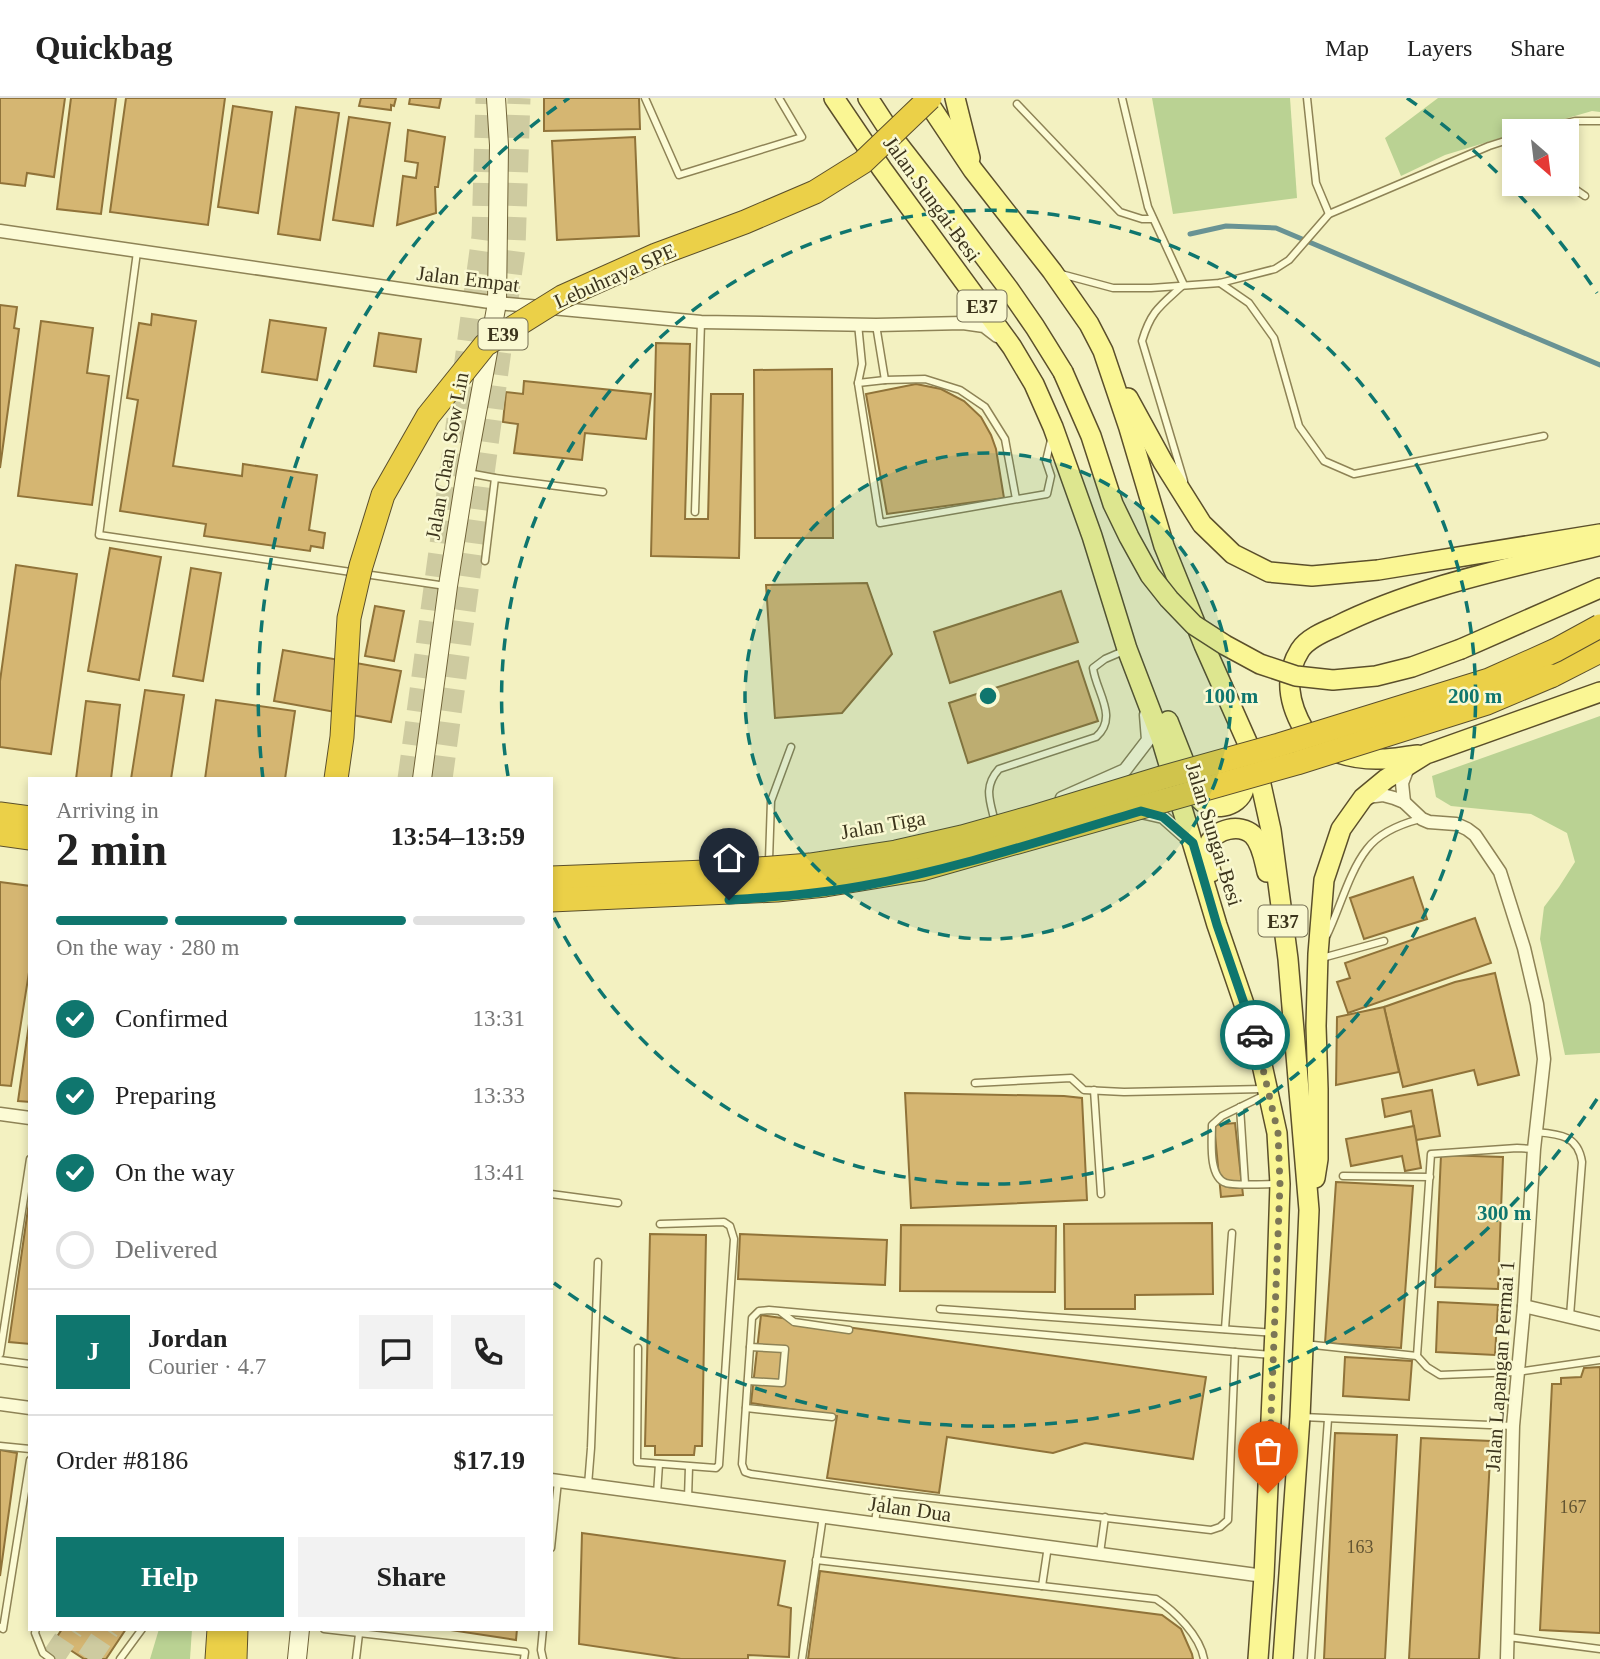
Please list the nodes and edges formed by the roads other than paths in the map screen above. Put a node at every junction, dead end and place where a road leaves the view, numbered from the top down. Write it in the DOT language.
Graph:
graph roads {
  1 [pos="496,98"];
  2 [pos="645,98"];
  3 [pos="834,98"];
  4 [pos="868,98"];
  5 [pos="914,98"];
  6 [pos="925,98"];
  7 [pos="930,98"];
  8 [pos="956,98"];
  9 [pos="1122,98"];
  10 [pos="1307,98"];
  11 [pos="780,99"];
  12 [pos="1017,104"];
  13 [pos="1579,121"];
  14 [pos="1600,121"];
  15 [pos="1502,142"];
  16 [pos="973,170"];
  17 [pos="1579,192"];
  18 [pos="1585,196"];
  19 [pos="1329,214"];
  20 [pos="1153,219"];
  21 [pos="0,232"];
  22 [pos="137,252"];
  23 [pos="1052,271"];
  24 [pos="1220,283"];
  25 [pos="1184,285"];
  26 [pos="497,303"];
  27 [pos="701,322"];
  28 [pos="858,324"];
  29 [pos="876,324"];
  30 [pos="1012,347"];
  31 [pos="1103,351"];
  32 [pos="885,380"];
  33 [pos="858,383"];
  34 [pos="1054,428"];
  35 [pos="1544,436"];
  36 [pos="466,472"];
  37 [pos="495,478"];
  38 [pos="603,492"];
  39 [pos="1016,499"];
  40 [pos="1192,508"];
  41 [pos="695,512"];
  42 [pos="1600,534"];
  43 [pos="1092,536"];
  44 [pos="1600,545"];
  45 [pos="485,561"];
  46 [pos="448,586"];
  47 [pos="1600,589"];
  48 [pos="1600,626"];
  49 [pos="1204,645"];
  50 [pos="1127,649"];
  51 [pos="1600,651"];
  52 [pos="1600,692"];
  53 [pos="1144,693"];
  54 [pos="791,747"];
  55 [pos="1418,758"];
  56 [pos="324,777"];
  57 [pos="336,777"];
  58 [pos="422,777"];
  59 [pos="1363,798"];
  60 [pos="1404,802"];
  61 [pos="0,805"];
  62 [pos="28,810"];
  63 [pos="0,814"];
  64 [pos="28,818"];
  65 [pos="1422,819"];
  66 [pos="995,822"];
  67 [pos="0,836"];
  68 [pos="28,841"];
  69 [pos="1193,843"];
  70 [pos="769,860"];
  71 [pos="553,872"];
  72 [pos="553,878"];
  73 [pos="553,900"];
  74 [pos="553,907"];
  75 [pos="1384,941"];
  76 [pos="1318,957"];
  77 [pos="1290,984"];
  78 [pos="1239,985"];
  79 [pos="975,1083"];
  80 [pos="1094,1090"];
  81 [pos="1268,1091"];
  82 [pos="1240,1107"];
  83 [pos="0,1114"];
  84 [pos="28,1118"];
  85 [pos="1536,1132"];
  86 [pos="1534,1149"];
  87 [pos="28,1172"];
  88 [pos="1343,1176"];
  89 [pos="1430,1177"];
  90 [pos="1245,1184"];
  91 [pos="1280,1184"];
  92 [pos="553,1194"];
  93 [pos="1101,1194"];
  94 [pos="618,1203"];
  95 [pos="1309,1210"];
  96 [pos="660,1224"];
  97 [pos="1232,1233"];
  98 [pos="598,1262"];
  99 [pos="1524,1306"];
  100 [pos="940,1310"];
  101 [pos="779,1311"];
  102 [pos="1570,1316"];
  103 [pos="1600,1324"];
  104 [pos="1225,1329"];
  105 [pos="849,1330"];
  106 [pos="1275,1333"];
  107 [pos="1302,1343"];
  108 [pos="750,1347"];
  109 [pos="638,1348"];
  110 [pos="1235,1352"];
  111 [pos="0,1354"];
  112 [pos="1274,1355"];
  113 [pos="1417,1356"];
  114 [pos="0,1360"];
  115 [pos="1600,1360"];
  116 [pos="28,1364"];
  117 [pos="1517,1372"];
  118 [pos="748,1381"];
  119 [pos="0,1404"];
  120 [pos="28,1408"];
  121 [pos="746,1408"];
  122 [pos="1300,1417"];
  123 [pos="832,1418"];
  124 [pos="1328,1419"];
  125 [pos="1513,1426"];
  126 [pos="0,1446"];
  127 [pos="28,1449"];
  128 [pos="659,1464"];
  129 [pos="689,1467"];
  130 [pos="28,1473"];
  131 [pos="554,1480"];
  132 [pos="588,1485"];
  133 [pos="879,1492"];
  134 [pos="657,1494"];
  135 [pos="688,1498"];
  136 [pos="553,1503"];
  137 [pos="822,1516"];
  138 [pos="1105,1517"];
  139 [pos="875,1523"];
  140 [pos="1048,1546"];
  141 [pos="1100,1554"];
  142 [pos="816,1560"];
  143 [pos="1264,1576"];
  144 [pos="1042,1586"];
  145 [pos="0,1627"];
  146 [pos="36,1631"];
  147 [pos="141,1631"];
  148 [pos="219,1631"];
  149 [pos="236,1631"];
  150 [pos="300,1631"];
  151 [pos="338,1631"];
  152 [pos="543,1631"];
  153 [pos="359,1634"];
  154 [pos="1507,1637"];
  155 [pos="1600,1650"];
  156 [pos="51,1659"];
  157 [pos="120,1659"];
  158 [pos="217,1659"];
  159 [pos="235,1659"];
  160 [pos="296,1659"];
  161 [pos="356,1659"];
  162 [pos="524,1659"];
  163 [pos="543,1659"];
  164 [pos="802,1659"];
  165 [pos="1204,1659"];
  166 [pos="1258,1659"];
  167 [pos="1283,1659"];
  168 [pos="1311,1659"];
  169 [pos="1507,1659"];
  1 -- 26 [label="street, Jalan Chan Sow Lin"];
  2 -- 11 [label="lane"];
  3 -- 30 [label="main road, Jalan Sungai Besi / E37"];
  4 -- 47 [label="main road, bridge"];
  5 -- 56 [label="highway, Lebuhraya SPE / E39"];
  6 -- 16 [label="main road, E37"];
  7 -- 57 [label="highway, Lebuhraya SPE / E39, bridge"];
  8 -- 16 [label="main road"];
  9 -- 20 [label="lane"];
  10 -- 19 [label="lane"];
  12 -- 20 [label="lane"];
  13 -- 14 [label="lane"];
  15 -- 19 [label="lane"];
  16 -- 23 [label="main road, E37"];
  17 -- 18 [label="lane"];
  19 -- 24 [label="lane"];
  20 -- 25 [label="lane"];
  21 -- 22 [label="street, Jalan Empat"];
  22 -- 26 [label="street, Jalan Empat"];
  22 -- 46 [label="lane"];
  23 -- 25 [label="lane"];
  23 -- 31 [label="main road, E37"];
  24 -- 25 [label="lane"];
  24 -- 35 [label="lane"];
  25 -- 40 [label="lane"];
  26 -- 27 [label="street, Jalan Empat"];
  26 -- 36 [label="street, Jalan Chan Sow Lin"];
  27 -- 28 [label="street, Jalan Empat"];
  27 -- 41 [label="lane"];
  28 -- 29 [label="street, Jalan Empat"];
  28 -- 33 [label="lane"];
  29 -- 30 [label="street, Jalan Empat"];
  29 -- 32 [label="lane"];
  30 -- 34 [label="main road, Jalan Sungai Besi / E37"];
  31 -- 40 [label="main road"];
  31 -- 49 [label="main road, E37"];
  32 -- 33 [label="lane"];
  32 -- 39 [label="lane"];
  33 -- 39 [label="lane"];
  34 -- 39 [label="lane"];
  34 -- 43 [label="main road, Jalan Sungai Besi / E37"];
  36 -- 37 [label="lane"];
  36 -- 46 [label="street, Jalan Chan Sow Lin"];
  37 -- 38 [label="lane"];
  37 -- 45 [label="lane"];
  40 -- 42 [label="main road"];
  43 -- 49 [label="main road"];
  43 -- 50 [label="main road, Jalan Sungai Besi / E37"];
  44 -- 55 [label="main road"];
  46 -- 58 [label="street, Jalan Chan Sow Lin"];
  48 -- 72 [label="highway, bridge"];
  49 -- 77 [label="main road, E37"];
  50 -- 53 [label="main road, Jalan Sungai Besi / E37"];
  50 -- 66 [label="lane"];
  51 -- 73 [label="highway, bridge"];
  52 -- 55 [label="main road"];
  53 -- 66 [label="street, Jalan Tiga"];
  53 -- 69 [label="main road, Jalan Sungai Besi / E37"];
  54 -- 70 [label="lane"];
  55 -- 59 [label="main road"];
  55 -- 60 [label="street"];
  59 -- 60 [label="street"];
  59 -- 76 [label="main road"];
  60 -- 65 [label="street"];
  61 -- 62 [label="street"];
  63 -- 64 [label="highway"];
  65 -- 76 [label="lane"];
  65 -- 85 [label="street, Jalan Lapangan Permai 1"];
  66 -- 70 [label="street, Jalan Tiga"];
  67 -- 68 [label="highway"];
  69 -- 74 [label="street"];
  69 -- 78 [label="main road, Jalan Sungai Besi / E37"];
  70 -- 71 [label="street, Jalan Tiga"];
  75 -- 76 [label="lane"];
  76 -- 95 [label="main road"];
  77 -- 78 [label="main road"];
  77 -- 95 [label="main road, E37"];
  78 -- 81 [label="main road, Jalan Sungai Besi / E37"];
  79 -- 80 [label="lane"];
  80 -- 81 [label="lane"];
  80 -- 93 [label="lane"];
  81 -- 82 [label="lane"];
  81 -- 91 [label="main road, Jalan Sungai Besi / E37"];
  82 -- 90 [label="lane"];
  82 -- 90 [label="lane"];
  83 -- 84 [label="street"];
  85 -- 86 [label="street, Jalan Lapangan Permai 1"];
  85 -- 102 [label="lane"];
  86 -- 89 [label="lane"];
  86 -- 99 [label="street, Jalan Lapangan Permai 1"];
  87 -- 111 [label="lane"];
  88 -- 89 [label="lane"];
  89 -- 113 [label="lane"];
  90 -- 91 [label="lane"];
  91 -- 106 [label="main road, Jalan Sungai Besi / E37"];
  92 -- 94 [label="lane"];
  95 -- 107 [label="main road, E37"];
  96 -- 129 [label="lane"];
  97 -- 104 [label="lane"];
  98 -- 132 [label="lane"];
  99 -- 102 [label="street"];
  99 -- 117 [label="street, Jalan Lapangan Permai 1"];
  100 -- 104 [label="lane"];
  101 -- 105 [label="lane"];
  101 -- 108 [label="lane"];
  101 -- 110 [label="lane"];
  102 -- 103 [label="street"];
  104 -- 106 [label="lane"];
  106 -- 112 [label="main road, Jalan Sungai Besi / E37"];
  107 -- 113 [label="lane"];
  107 -- 122 [label="main road, E37"];
  108 -- 118 [label="lane"];
  108 -- 118 [label="lane"];
  109 -- 128 [label="lane"];
  110 -- 112 [label="lane"];
  110 -- 138 [label="lane"];
  112 -- 143 [label="main road, Jalan Sungai Besi / E37"];
  113 -- 117 [label="lane"];
  114 -- 116 [label="lane"];
  115 -- 117 [label="lane"];
  117 -- 125 [label="street, Jalan Lapangan Permai 1"];
  118 -- 121 [label="lane"];
  119 -- 120 [label="street"];
  121 -- 123 [label="lane"];
  121 -- 133 [label="lane"];
  122 -- 124 [label="lane"];
  122 -- 167 [label="main road, E37"];
  124 -- 125 [label="lane"];
  124 -- 168 [label="lane"];
  125 -- 154 [label="street, Jalan Lapangan Permai 1"];
  126 -- 127 [label="lane"];
  128 -- 129 [label="lane"];
  128 -- 134 [label="lane"];
  129 -- 135 [label="lane"];
  130 -- 145 [label="lane"];
  131 -- 132 [label="street, Jalan Dua"];
  131 -- 136 [label="lane"];
  132 -- 134 [label="street, Jalan Dua"];
  133 -- 138 [label="lane"];
  133 -- 139 [label="lane"];
  134 -- 135 [label="street, Jalan Dua"];
  135 -- 137 [label="street, Jalan Dua"];
  137 -- 139 [label="street, Jalan Dua"];
  137 -- 142 [label="lane"];
  138 -- 141 [label="lane"];
  139 -- 140 [label="street, Jalan Dua"];
  140 -- 141 [label="street, Jalan Dua"];
  140 -- 144 [label="lane"];
  141 -- 143 [label="street, Jalan Dua"];
  142 -- 144 [label="lane"];
  142 -- 164 [label="lane"];
  143 -- 166 [label="main road, Jalan Sungai Besi / E37"];
  144 -- 165 [label="lane"];
  146 -- 156 [label="lane"];
  147 -- 157 [label="lane"];
  148 -- 158 [label="highway"];
  149 -- 159 [label="highway"];
  150 -- 160 [label="street"];
  151 -- 153 [label="lane"];
  152 -- 163 [label="lane"];
  153 -- 161 [label="lane"];
  153 -- 162 [label="lane"];
  154 -- 155 [label="lane"];
  154 -- 169 [label="street, Jalan Lapangan Permai 1"];
}
